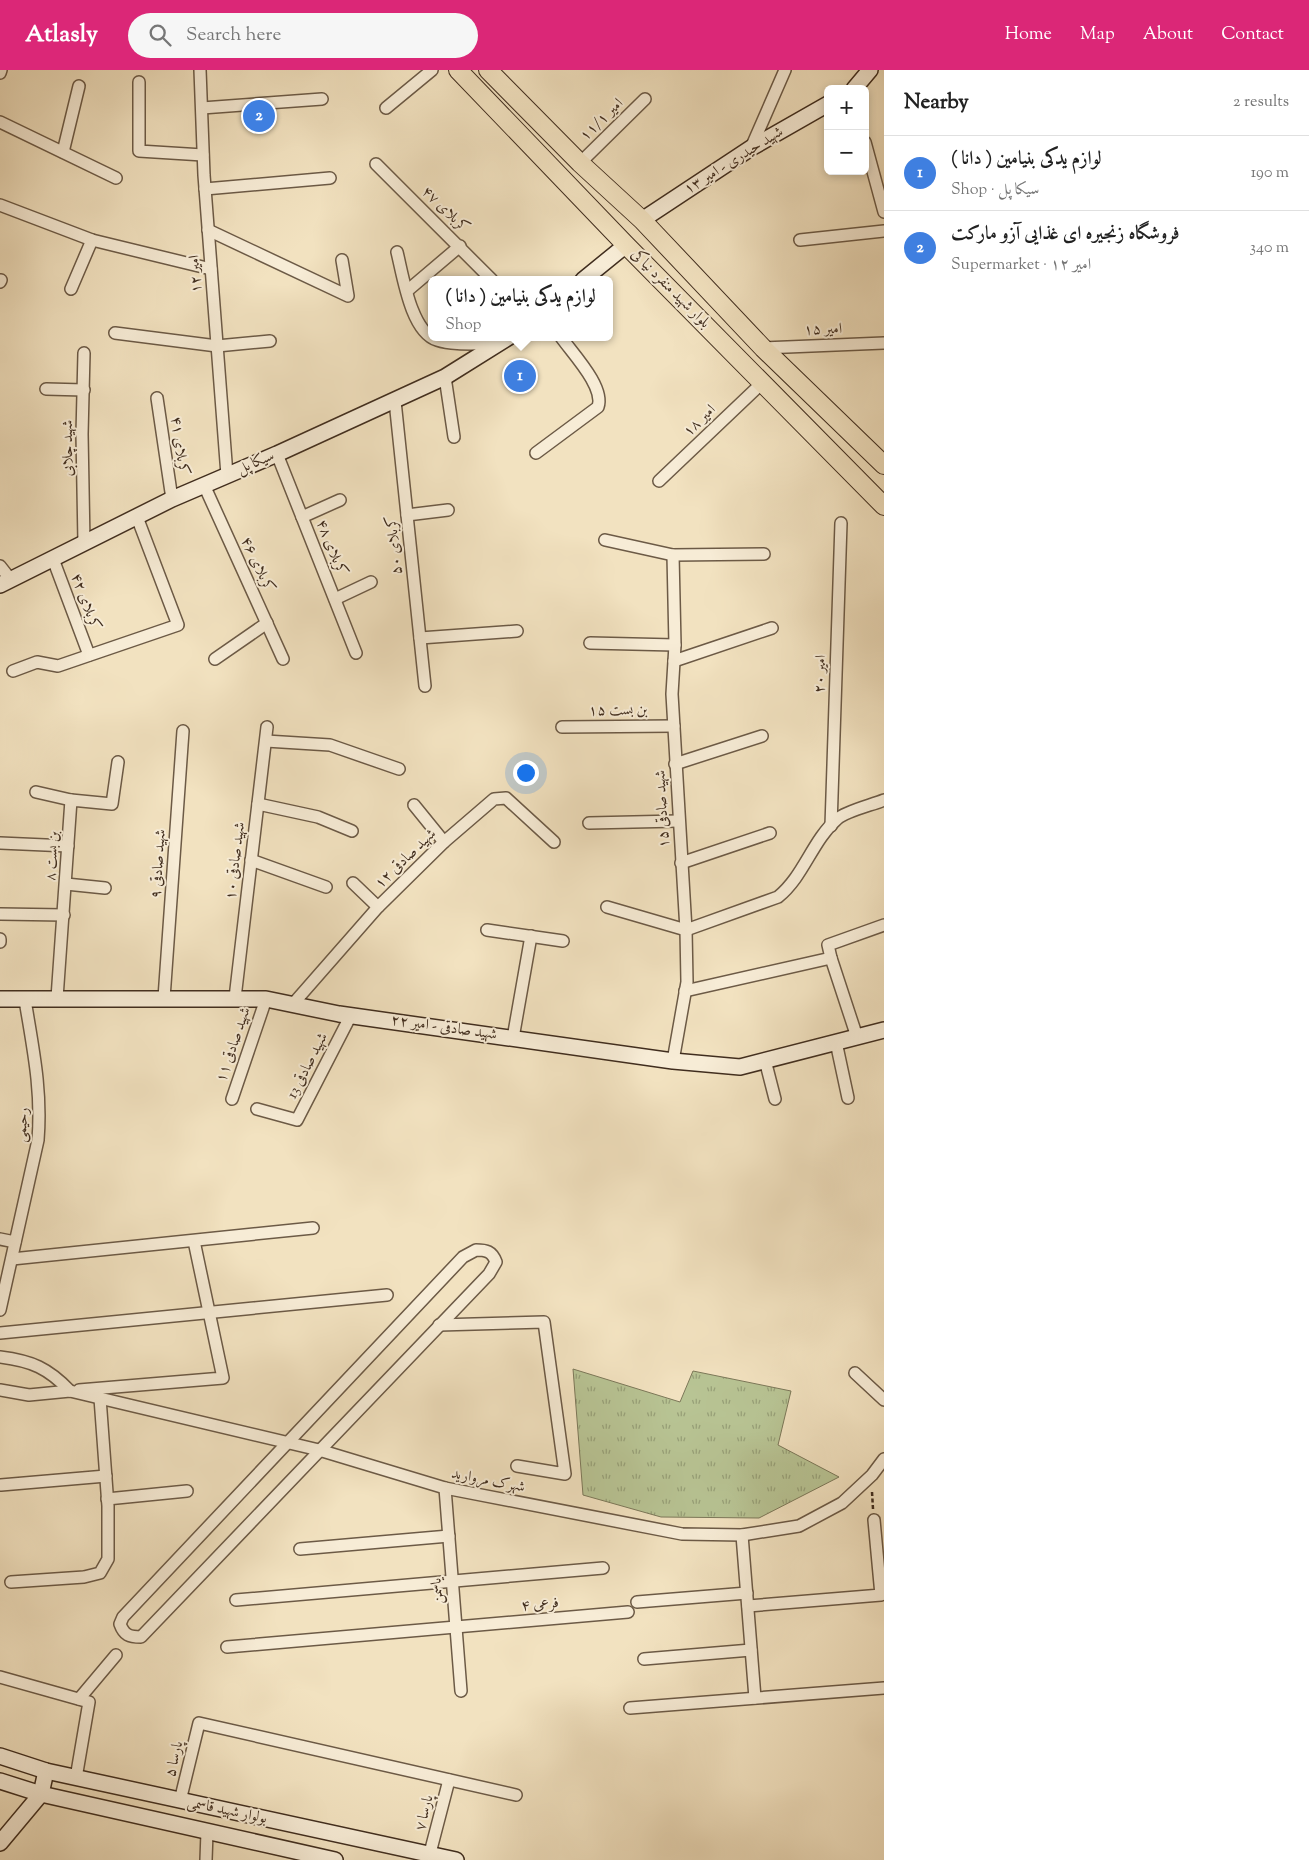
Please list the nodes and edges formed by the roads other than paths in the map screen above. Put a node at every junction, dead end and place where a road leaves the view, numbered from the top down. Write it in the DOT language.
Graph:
graph roads {
  1 [pos="200,70"];
  2 [pos="432,70"];
  3 [pos="458,70"];
  4 [pos="488,70"];
  5 [pos="785,70"];
  6 [pos="870,70"];
  7 [pos="139,82"];
  8 [pos="857,85"];
  9 [pos="79,86"];
  10 [pos="322,99"];
  11 [pos="645,99"];
  12 [pos="824,106"];
  13 [pos="202,108"];
  14 [pos="386,108"];
  15 [pos="0,122"];
  16 [pos="751,148"];
  17 [pos="63,152"];
  18 [pos="203,155"];
  19 [pos="869,157"];
  20 [pos="580,163"];
  21 [pos="376,164"];
  22 [pos="116,178"];
  23 [pos="330,178"];
  24 [pos="205,189"];
  25 [pos="0,205"];
  26 [pos="884,212"];
  27 [pos="642,220"];
  28 [pos="208,230"];
  29 [pos="884,231"];
  30 [pos="92,240"];
  31 [pos="800,240"];
  32 [pos="626,245"];
  33 [pos="460,246"];
  34 [pos="397,252"];
  35 [pos="342,260"];
  36 [pos="211,269"];
  37 [pos="488,276"];
  38 [pos="588,276"];
  39 [pos="71,289"];
  40 [pos="407,291"];
  41 [pos="116,333"];
  42 [pos="428,336"];
  43 [pos="270,341"];
  44 [pos="439,341"];
  45 [pos="504,341"];
  46 [pos="564,341"];
  47 [pos="884,343"];
  48 [pos="217,346"];
  49 [pos="763,348"];
  50 [pos="84,353"];
  51 [pos="446,377"];
  52 [pos="762,383"];
  53 [pos="46,389"];
  54 [pos="84,390"];
  55 [pos="157,398"];
  56 [pos="395,401"];
  57 [pos="454,437"];
  58 [pos="861,442"];
  59 [pos="536,453"];
  60 [pos="277,454"];
  61 [pos="843,462"];
  62 [pos="884,465"];
  63 [pos="227,475"];
  64 [pos="659,481"];
  65 [pos="204,485"];
  66 [pos="172,499"];
  67 [pos="340,500"];
  68 [pos="884,506"];
  69 [pos="448,510"];
  70 [pos="407,515"];
  71 [pos="137,517"];
  72 [pos="302,518"];
  73 [pos="840,524"];
  74 [pos="605,540"];
  75 [pos="84,543"];
  76 [pos="764,554"];
  77 [pos="673,555"];
  78 [pos="53,559"];
  79 [pos="0,566"];
  80 [pos="371,582"];
  81 [pos="5,583"];
  82 [pos="335,599"];
  83 [pos="267,623"];
  84 [pos="772,628"];
  85 [pos="517,631"];
  86 [pos="420,638"];
  87 [pos="590,643"];
  88 [pos="675,645"];
  89 [pos="356,653"];
  90 [pos="89,655"];
  91 [pos="214,658"];
  92 [pos="283,658"];
  93 [pos="674,661"];
  94 [pos="13,671"];
  95 [pos="425,686"];
  96 [pos="674,726"];
  97 [pos="267,727"];
  98 [pos="562,727"];
  99 [pos="183,731"];
  100 [pos="762,736"];
  101 [pos="266,740"];
  102 [pos="118,762"];
  103 [pos="675,764"];
  104 [pos="399,770"];
  105 [pos="36,792"];
  106 [pos="71,800"];
  107 [pos="884,800"];
  108 [pos="258,804"];
  109 [pos="414,805"];
  110 [pos="678,821"];
  111 [pos="589,823"];
  112 [pos="831,826"];
  113 [pos="352,830"];
  114 [pos="770,833"];
  115 [pos="0,842"];
  116 [pos="444,842"];
  117 [pos="554,842"];
  118 [pos="68,846"];
  119 [pos="251,860"];
  120 [pos="681,863"];
  121 [pos="353,883"];
  122 [pos="66,884"];
  123 [pos="326,887"];
  124 [pos="105,888"];
  125 [pos="378,907"];
  126 [pos="607,907"];
  127 [pos="0,914"];
  128 [pos="64,915"];
  129 [pos="884,925"];
  130 [pos="487,930"];
  131 [pos="686,930"];
  132 [pos="531,936"];
  133 [pos="563,941"];
  134 [pos="830,958"];
  135 [pos="685,991"];
  136 [pos="57,998"];
  137 [pos="164,998"];
  138 [pos="235,998"];
  139 [pos="0,999"];
  140 [pos="266,999"];
  141 [pos="25,1000"];
  142 [pos="293,1004"];
  143 [pos="351,1015"];
  144 [pos="884,1030"];
  145 [pos="857,1037"];
  146 [pos="513,1038"];
  147 [pos="836,1042"];
  148 [pos="765,1060"];
  149 [pos="673,1061"];
  150 [pos="848,1098"];
  151 [pos="776,1099"];
  152 [pos="232,1100"];
  153 [pos="257,1109"];
  154 [pos="313,1228"];
  155 [pos="0,1239"];
  156 [pos="194,1241"];
  157 [pos="16,1242"];
  158 [pos="12,1259"];
  159 [pos="387,1295"];
  160 [pos="0,1310"];
  161 [pos="209,1313"];
  162 [pos="439,1325"];
  163 [pos="0,1334"];
  164 [pos="0,1357"];
  165 [pos="855,1373"];
  166 [pos="0,1390"];
  167 [pos="70,1391"];
  168 [pos="100,1398"];
  169 [pos="884,1400"];
  170 [pos="288,1443"];
  171 [pos="319,1450"];
  172 [pos="884,1459"];
  173 [pos="517,1466"];
  174 [pos="106,1476"];
  175 [pos="1,1485"];
  176 [pos="444,1488"];
  177 [pos="186,1491"];
  178 [pos="107,1499"];
  179 [pos="874,1520"];
  180 [pos="742,1535"];
  181 [pos="449,1536"];
  182 [pos="300,1549"];
  183 [pos="603,1568"];
  184 [pos="452,1581"];
  185 [pos="11,1582"];
  186 [pos="747,1593"];
  187 [pos="236,1600"];
  188 [pos="637,1602"];
  189 [pos="748,1606"];
  190 [pos="628,1612"];
  191 [pos="456,1627"];
  192 [pos="227,1647"];
  193 [pos="751,1650"];
  194 [pos="116,1655"];
  195 [pos="644,1659"];
  196 [pos="0,1677"];
  197 [pos="884,1688"];
  198 [pos="461,1691"];
  199 [pos="755,1698"];
  200 [pos="84,1700"];
  201 [pos="630,1708"];
  202 [pos="0,1756"];
  203 [pos="46,1771"];
  204 [pos="76,1778"];
  205 [pos="449,1780"];
  206 [pos="0,1781"];
  207 [pos="41,1794"];
  208 [pos="516,1795"];
  209 [pos="180,1801"];
  210 [pos="207,1832"];
  211 [pos="0,1843"];
  212 [pos="430,1853"];
  213 [pos="206,1860"];
  214 [pos="335,1860"];
  215 [pos="456,1860"];
  1 -- 13 [label="street, امير ۱۲"];
  2 -- 14 [label="street"];
  3 -- 32 [label="main road, بلوار شهید منفرد نیاکی"];
  4 -- 20 [label="main road, بلوار شهید منفرد نیاکی"];
  5 -- 16 [label="street"];
  6 -- 8 [label="street"];
  7 -- 18 [label="street"];
  9 -- 17 [label="street"];
  10 -- 13 [label="street"];
  11 -- 20 [label="street, امیر ۱۱/۱"];
  12 -- 16 [label="street, شهید حیدری - امیر ۱۳"];
  13 -- 18 [label="street, امير ۱۲"];
  15 -- 17 [label="street"];
  16 -- 27 [label="street, شهید حیدری - امیر ۱۳"];
  17 -- 22 [label="street"];
  18 -- 24 [label="street, امير ۱۲"];
  19 -- 26 [label="street"];
  20 -- 27 [label="main road, بلوار شهید منفرد نیاکی"];
  21 -- 33 [label="street, کربلای ۴۷"];
  23 -- 24 [label="street"];
  24 -- 28 [label="street, امير ۱۲"];
  25 -- 30 [label="street"];
  27 -- 49 [label="main road, بلوار شهید منفرد نیاکی"];
  28 -- 35 [label="street"];
  28 -- 36 [label="street, امير ۱۲"];
  29 -- 31 [label="street"];
  30 -- 36 [label="street"];
  30 -- 39 [label="street"];
  32 -- 38 [label="street"];
  32 -- 52 [label="main road, بلوار شهید منفرد نیاکی"];
  33 -- 37 [label="street, کربلای ۴۷"];
  33 -- 40 [label="street"];
  34 -- 40 [label="street"];
  36 -- 48 [label="street, امير ۱۲"];
  40 -- 42 [label="street"];
  41 -- 48 [label="street"];
  43 -- 48 [label="street"];
  44 -- 45 [label="street"];
  45 -- 51 [label="street, سیکا پل"];
  46 -- 59 [label="street"];
  47 -- 49 [label="street, امیر ۱۵"];
  48 -- 63 [label="street, امير ۱۲"];
  49 -- 58 [label="main road, بلوار شهید منفرد نیاکی"];
  50 -- 54 [label="street, شهید چلابی"];
  51 -- 56 [label="street, سیکا پل"];
  51 -- 57 [label="street"];
  52 -- 61 [label="main road, بلوار شهید منفرد نیاکی"];
  52 -- 64 [label="street, امیر ۱۸"];
  53 -- 54 [label="street"];
  54 -- 75 [label="street, شهید چلابی"];
  55 -- 66 [label="street, کربلای ۴۱"];
  56 -- 60 [label="street, سیکا پل"];
  56 -- 70 [label="street, کربلای ۵۰"];
  58 -- 61 [label="main road"];
  58 -- 62 [label="main road, بلوار شهید منفرد نیاکی"];
  60 -- 63 [label="street, سیکا پل"];
  60 -- 72 [label="street, کربلای ۴۸"];
  61 -- 68 [label="main road, بلوار شهید منفرد نیاکی"];
  63 -- 65 [label="street, سیکا پل"];
  65 -- 66 [label="street, سیکا پل"];
  65 -- 83 [label="street, کربلای ۴۶"];
  66 -- 71 [label="street, سیکا پل"];
  67 -- 72 [label="street"];
  69 -- 70 [label="street"];
  70 -- 86 [label="street, کربلای ۵۰"];
  71 -- 75 [label="street, سیکا پل"];
  71 -- 90 [label="street"];
  72 -- 82 [label="street, کربلای ۴۸"];
  73 -- 112 [label="street, امیر ۲۰"];
  74 -- 77 [label="street"];
  75 -- 78 [label="street, سیکا پل"];
  76 -- 77 [label="street"];
  77 -- 88 [label="street, شهید صادقی ۱۵"];
  78 -- 81 [label="street, سیکا پل"];
  78 -- 90 [label="street, کربلای ۴۲"];
  79 -- 81 [label="street"];
  80 -- 82 [label="street"];
  82 -- 89 [label="street, کربلای ۴۸"];
  83 -- 91 [label="street"];
  83 -- 92 [label="street, کربلای ۴۶"];
  84 -- 93 [label="street"];
  85 -- 86 [label="street"];
  86 -- 95 [label="street, کربلای ۵۰"];
  87 -- 88 [label="street"];
  88 -- 93 [label="street, شهید صادقی ۱۵"];
  90 -- 94 [label="street"];
  93 -- 96 [label="street, شهید صادقی ۱۵"];
  96 -- 98 [label="street, بن بست ۱۵"];
  96 -- 103 [label="street, شهید صادقی ۱۵"];
  97 -- 101 [label="street, شهید صادقی ۱۰"];
  99 -- 137 [label="street, شهید صادقی ۹"];
  100 -- 103 [label="street"];
  101 -- 104 [label="street"];
  101 -- 108 [label="street, شهید صادقی ۱۰"];
  102 -- 106 [label="street"];
  103 -- 110 [label="street, شهید صادقی ۱۵"];
  105 -- 106 [label="street"];
  106 -- 118 [label="street, بن بست ۸"];
  107 -- 112 [label="street"];
  108 -- 113 [label="street"];
  108 -- 119 [label="street, شهید صادقی ۱۰"];
  109 -- 116 [label="street"];
  110 -- 111 [label="street"];
  110 -- 120 [label="street, شهید صادقی ۱۵"];
  112 -- 131 [label="street"];
  114 -- 120 [label="street"];
  115 -- 118 [label="street"];
  116 -- 117 [label="street, شهید صادقی ۱۲"];
  116 -- 125 [label="street, شهید صادقی ۱۲"];
  118 -- 122 [label="street, بن بست ۸"];
  119 -- 123 [label="street"];
  119 -- 138 [label="street, شهید صادقی ۱۰"];
  120 -- 131 [label="street, شهید صادقی ۱۵"];
  121 -- 125 [label="street"];
  122 -- 124 [label="street"];
  122 -- 128 [label="street, بن بست ۸"];
  125 -- 142 [label="street, شهید صادقی ۱۲"];
  126 -- 131 [label="street"];
  127 -- 128 [label="street"];
  128 -- 136 [label="street, بن بست ۸"];
  129 -- 134 [label="street"];
  130 -- 132 [label="street"];
  131 -- 135 [label="street, شهید صادقی ۱۵"];
  132 -- 133 [label="street"];
  132 -- 146 [label="street"];
  134 -- 135 [label="street"];
  134 -- 145 [label="street"];
  135 -- 149 [label="street, شهید صادقی ۱۵"];
  136 -- 137 [label="street, شهید صادقی - امیر ۲۲"];
  136 -- 141 [label="street, شهید صادقی - امیر ۲۲"];
  137 -- 138 [label="street, شهید صادقی - امیر ۲۲"];
  138 -- 140 [label="street, شهید صادقی - امیر ۲۲"];
  139 -- 141 [label="street, شهید صادقی - امیر ۲۲"];
  140 -- 142 [label="street, شهید صادقی - امیر ۲۲"];
  140 -- 152 [label="street, شهید صادقی ۱۱"];
  141 -- 157 [label="street, رحیمی"];
  142 -- 143 [label="street, شهید صادقی - امیر ۲۲"];
  143 -- 146 [label="street, شهید صادقی - امیر ۲۲"];
  143 -- 153 [label="street, شهید صادقی 13"];
  144 -- 145 [label="street, شهید صادقی - امیر ۲۲"];
  145 -- 147 [label="street, شهید صادقی - امیر ۲۲"];
  146 -- 149 [label="street, شهید صادقی - امیر ۲۲"];
  147 -- 148 [label="street, شهید صادقی - امیر ۲۲"];
  147 -- 150 [label="street"];
  148 -- 149 [label="street, شهید صادقی - امیر ۲۲"];
  148 -- 151 [label="street"];
  154 -- 156 [label="street"];
  155 -- 157 [label="street"];
  156 -- 158 [label="street"];
  156 -- 161 [label="street"];
  157 -- 158 [label="street, رحیمی"];
  158 -- 160 [label="street, رحیمی"];
  159 -- 161 [label="street"];
  161 -- 163 [label="street"];
  161 -- 167 [label="street"];
  162 -- 170 [label="street"];
  162 -- 171 [label="street"];
  162 -- 173 [label="street"];
  164 -- 167 [label="street"];
  165 -- 169 [label="street"];
  166 -- 167 [label="street, شهرک مروارید"];
  167 -- 168 [label="street, شهرک مروارید"];
  168 -- 170 [label="street, شهرک مروارید"];
  168 -- 174 [label="street"];
  170 -- 171 [label="street, شهرک مروارید"];
  170 -- 171 [label="street"];
  171 -- 176 [label="street, شهرک مروارید"];
  172 -- 180 [label="street, شهرک مروارید"];
  174 -- 175 [label="street"];
  174 -- 178 [label="street"];
  176 -- 180 [label="street, شهرک مروارید"];
  176 -- 181 [label="street, یاسمن"];
  177 -- 178 [label="street"];
  178 -- 185 [label="street"];
  179 -- 189 [label="street"];
  180 -- 186 [label="street"];
  181 -- 182 [label="street"];
  181 -- 184 [label="street, یاسمن"];
  183 -- 184 [label="street"];
  184 -- 187 [label="street"];
  184 -- 191 [label="street, یاسمن"];
  186 -- 188 [label="street"];
  186 -- 189 [label="street"];
  189 -- 193 [label="street"];
  190 -- 191 [label="street, فرعی ۴"];
  191 -- 192 [label="street, فرعی ۴"];
  191 -- 198 [label="street, یاسمن"];
  193 -- 195 [label="street"];
  193 -- 199 [label="street"];
  194 -- 200 [label="street"];
  196 -- 200 [label="street"];
  197 -- 199 [label="street"];
  199 -- 201 [label="street"];
  200 -- 204 [label="street"];
  202 -- 203 [label="street, بولوار شهید قاسمی"];
  203 -- 204 [label="street, بولوار شهید قاسمی"];
  203 -- 207 [label="street"];
  204 -- 209 [label="street, بولوار شهید قاسمی"];
  205 -- 208 [label="street"];
  205 -- 209 [label="street, پارسا ۵"];
  205 -- 212 [label="street, پارسا ۷"];
  206 -- 207 [label="street, بولوار شهید قاسمی"];
  207 -- 210 [label="street, بولوار شهید قاسمی"];
  207 -- 211 [label="street"];
  209 -- 212 [label="street, بولوار شهید قاسمی"];
  210 -- 213 [label="street"];
  210 -- 214 [label="street, بولوار شهید قاسمی"];
  212 -- 215 [label="street, بولوار شهید قاسمی"];
}
